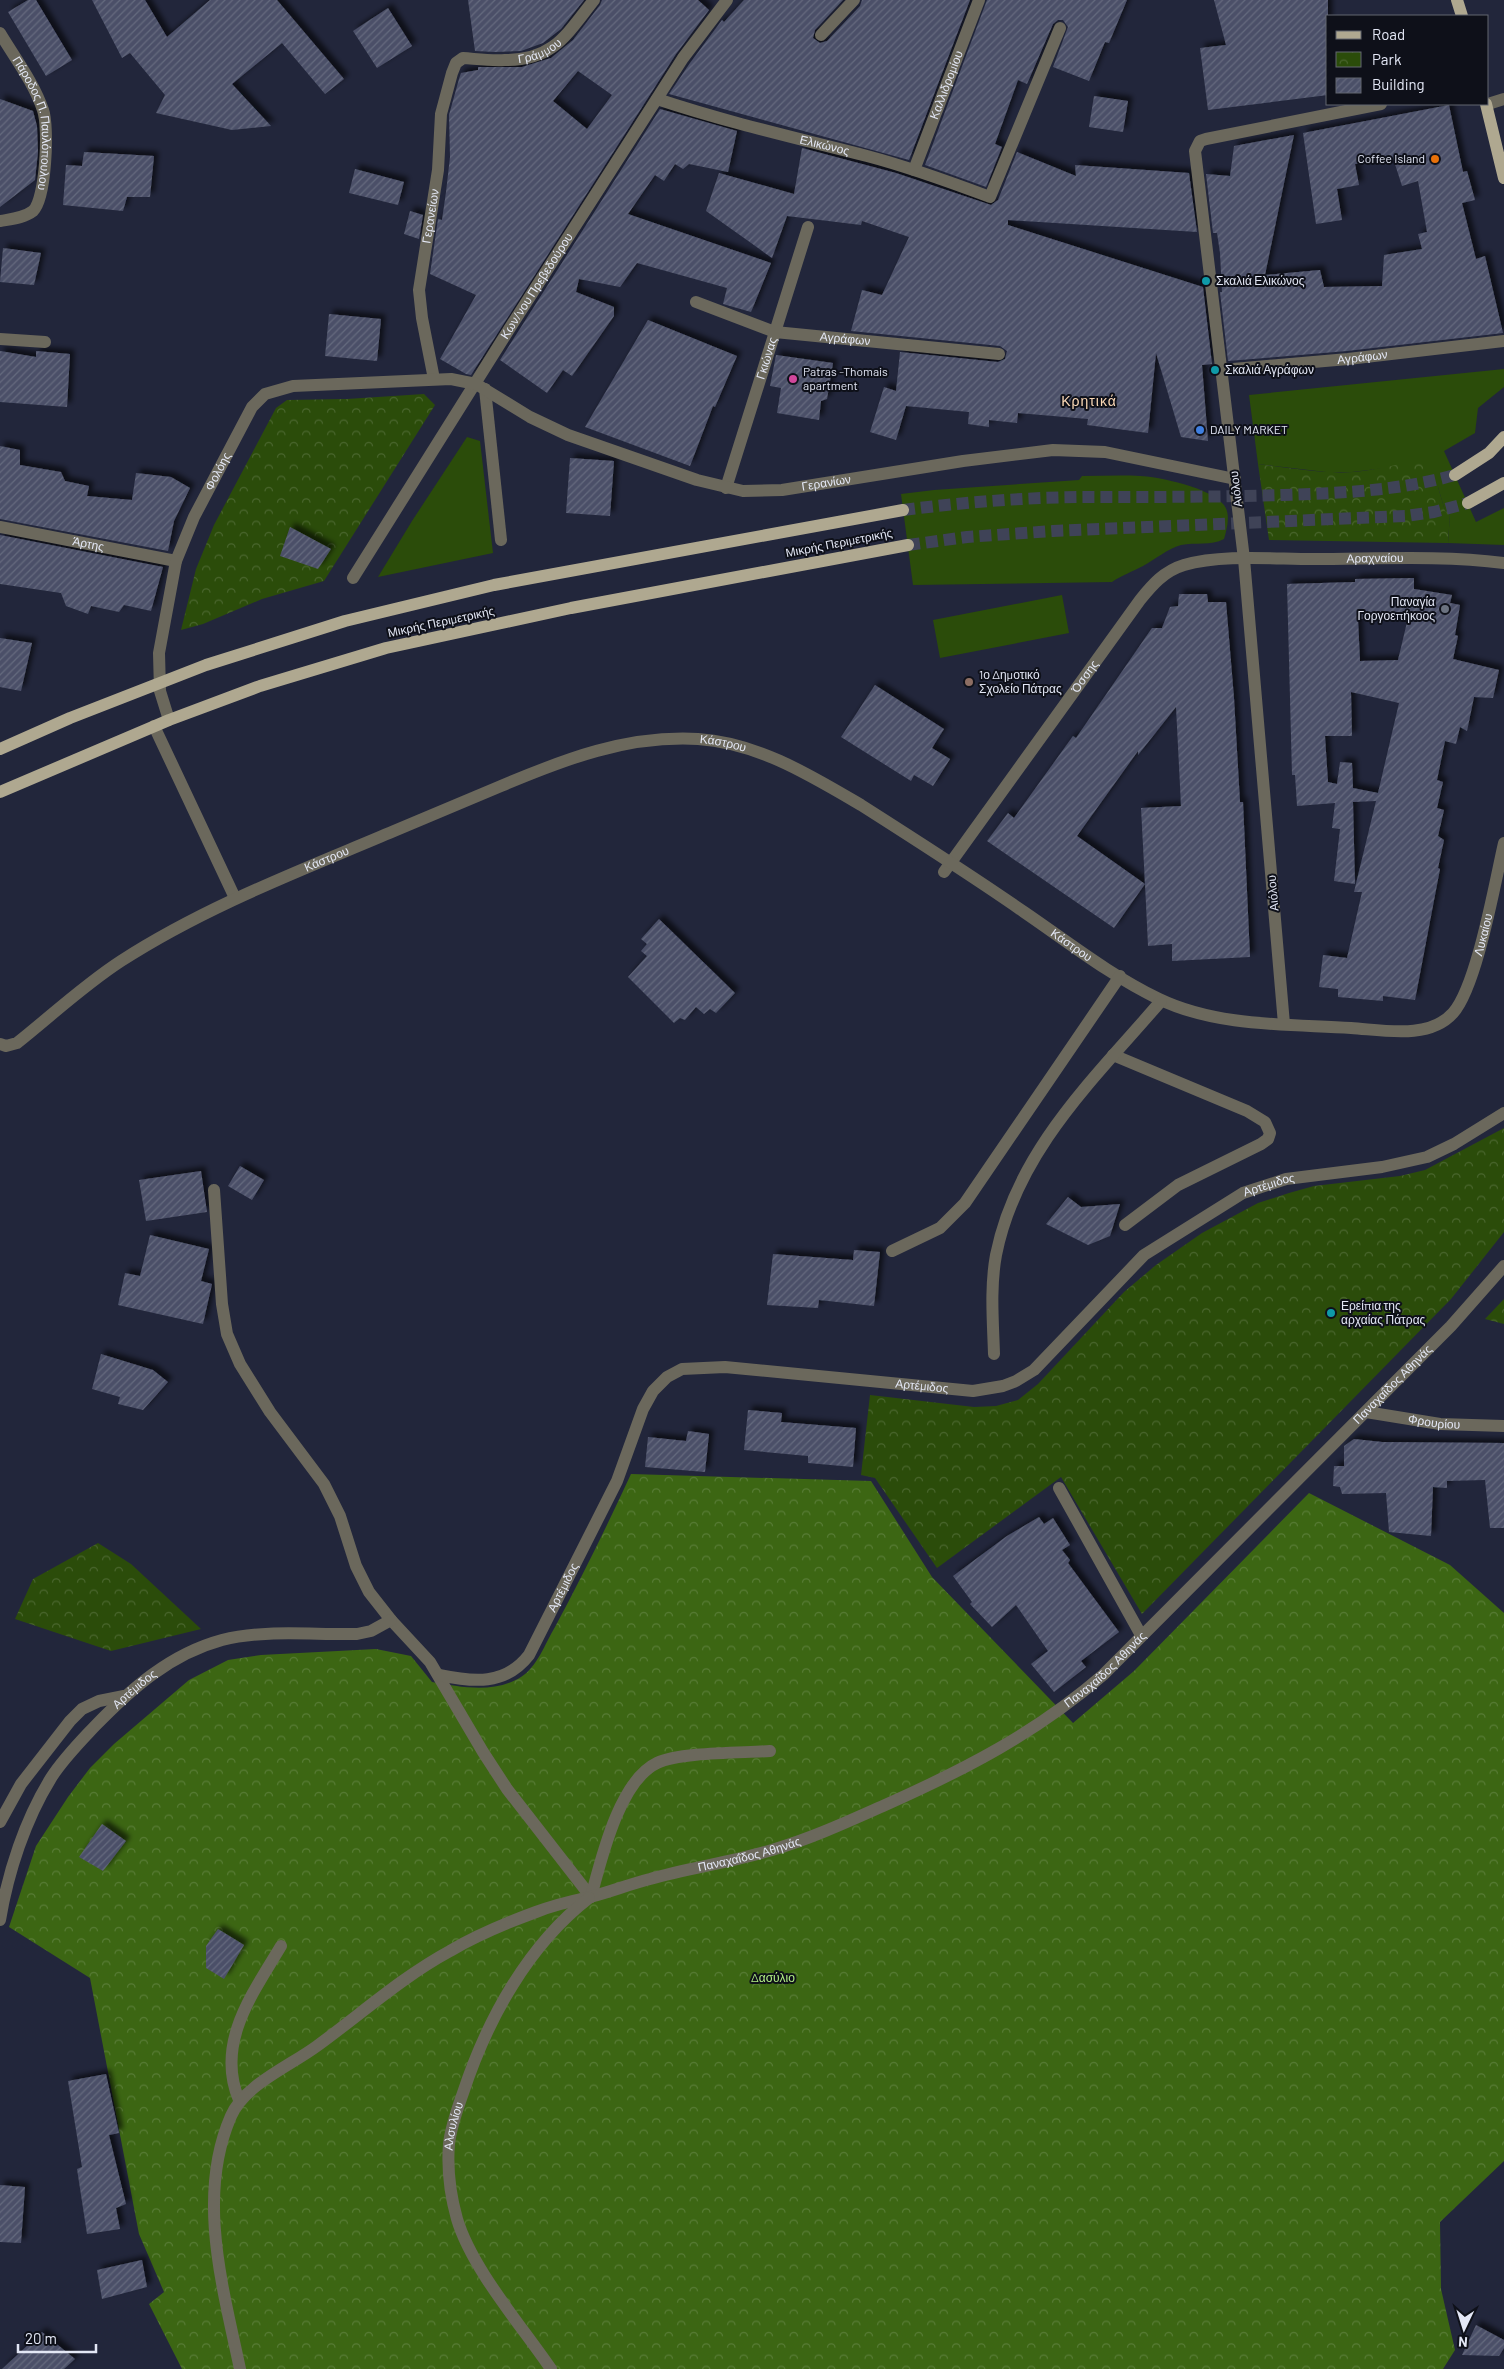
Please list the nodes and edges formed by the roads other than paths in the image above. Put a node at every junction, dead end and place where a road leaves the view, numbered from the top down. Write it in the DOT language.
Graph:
graph roads {
  1 [pos="594,0"];
  2 [pos="727,0"];
  3 [pos="854,0"];
  4 [pos="979,0"];
  5 [pos="1457,0"];
  6 [pos="1462,15"];
  7 [pos="1060,28"];
  8 [pos="0,33"];
  9 [pos="821,35"];
  10 [pos="462,58"];
  11 [pos="657,99"];
  12 [pos="1504,99"];
  13 [pos="1489,103"];
  14 [pos="1376,105"];
  15 [pos="1487,105"];
  16 [pos="914,170"];
  17 [pos="1504,178"];
  18 [pos="0,220"];
  19 [pos="808,227"];
  20 [pos="696,302"];
  21 [pos="775,332"];
  22 [pos="0,339"];
  23 [pos="1504,341"];
  24 [pos="45,342"];
  25 [pos="999,354"];
  26 [pos="1222,370"];
  27 [pos="434,379"];
  28 [pos="480,387"];
  29 [pos="1504,437"];
  30 [pos="1454,474"];
  31 [pos="1235,479"];
  32 [pos="1504,482"];
  33 [pos="726,488"];
  34 [pos="1468,503"];
  35 [pos="903,510"];
  36 [pos="0,527"];
  37 [pos="502,540"];
  38 [pos="908,545"];
  39 [pos="1244,559"];
  40 [pos="176,561"];
  41 [pos="1504,563"];
  42 [pos="353,578"];
  43 [pos="160,683"];
  44 [pos="169,720"];
  45 [pos="154,726"];
  46 [pos="0,749"];
  47 [pos="0,792"];
  48 [pos="1504,843"];
  49 [pos="948,866"];
  50 [pos="235,898"];
  51 [pos="1120,976"];
  52 [pos="1161,1001"];
  53 [pos="1445,1020"];
  54 [pos="1284,1024"];
  55 [pos="0,1044"];
  56 [pos="1113,1056"];
  57 [pos="1504,1113"];
  58 [pos="214,1190"];
  59 [pos="1125,1225"];
  60 [pos="892,1252"];
  61 [pos="1504,1266"];
  62 [pos="994,1354"];
  63 [pos="1366,1412"];
  64 [pos="1504,1426"];
  65 [pos="1059,1488"];
  66 [pos="391,1620"];
  67 [pos="1142,1635"];
  68 [pos="439,1675"];
  69 [pos="124,1696"];
  70 [pos="770,1751"];
  71 [pos="0,1822"];
  72 [pos="591,1897"];
  73 [pos="0,1920"];
  74 [pos="281,1946"];
  75 [pos="239,2100"];
  76 [pos="240,2369"];
  77 [pos="551,2369"];
  1 -- 10 [label="street, Γράμμου"];
  2 -- 11 [label="street, Κων/νου Πρεβεδούρου"];
  3 -- 9 [label="street"];
  4 -- 16 [label="street, Καλλιδρομίου"];
  5 -- 6 [label="main road"];
  7 -- 16 [label="street, Ελικώνος"];
  8 -- 18 [label="street, Πάροδος Π. Παυλόπουλου"];
  10 -- 27 [label="street, Γερανείων"];
  11 -- 16 [label="street, Ελικώνος"];
  11 -- 28 [label="street, Κων/νου Πρεβεδούρου"];
  12 -- 13 [label="street"];
  14 -- 26 [label="street, Αιόλου"];
  15 -- 17 [label="main road"];
  19 -- 21 [label="street, Γκιώνας"];
  20 -- 21 [label="street, Αγράφων"];
  21 -- 25 [label="street, Αγράφων"];
  21 -- 33 [label="street, Γκιώνας"];
  22 -- 24 [label="street"];
  23 -- 26 [label="street, Αγράφων"];
  26 -- 31 [label="street, Αιόλου"];
  27 -- 28 [label="street, Γερανίων"];
  27 -- 40 [label="street, Φολόης"];
  28 -- 33 [label="street, Γερανίων"];
  28 -- 37 [label="street"];
  28 -- 42 [label="street, Κων/νου Πρεβεδούρου"];
  29 -- 30 [label="main road"];
  31 -- 33 [label="street, Γερανίων"];
  31 -- 39 [label="street, Αιόλου"];
  32 -- 34 [label="main road"];
  35 -- 43 [label="main road, Μικρής Περιμετρικής"];
  36 -- 40 [label="street, Άρτης"];
  38 -- 44 [label="main road, Μικρής Περιμετρικής"];
  39 -- 41 [label="street, Αραχναίου"];
  39 -- 49 [label="street, Όσσης"];
  39 -- 54 [label="street, Αιόλου"];
  40 -- 43 [label="street, Φολόης"];
  43 -- 44 [label="street, Φολόης"];
  43 -- 46 [label="main road, Μικρής Περιμετρικής"];
  44 -- 45 [label="main road, Μικρής Περιμετρικής"];
  45 -- 47 [label="main road, Μικρής Περιμετρικής"];
  45 -- 50 [label="street"];
  48 -- 53 [label="street, Λυκαίου"];
  49 -- 50 [label="street, Κάστρου"];
  49 -- 51 [label="street, Κάστρου"];
  50 -- 55 [label="street, Κάστρου"];
  51 -- 52 [label="street, Κάστρου"];
  51 -- 60 [label="street"];
  52 -- 54 [label="street, Κάστρου"];
  52 -- 56 [label="street"];
  53 -- 54 [label="street, Κάστρου"];
  56 -- 59 [label="street"];
  56 -- 62 [label="street"];
  57 -- 68 [label="street, Αρτέμιδος"];
  58 -- 66 [label="street"];
  61 -- 63 [label="street, Παναχαΐδος Αθηνάς"];
  63 -- 64 [label="street, Φρουρίου"];
  63 -- 67 [label="street, Παναχαΐδος Αθηνάς"];
  65 -- 67 [label="street"];
  66 -- 68 [label="street"];
  66 -- 69 [label="street, Αρτέμιδος"];
  67 -- 72 [label="street, Παναχαΐδος Αθηνάς"];
  68 -- 72 [label="street"];
  69 -- 71 [label="street"];
  69 -- 73 [label="street, Αρτέμιδος"];
  70 -- 72 [label="street"];
  72 -- 75 [label="street"];
  72 -- 77 [label="street, Αλσυλίου"];
  74 -- 75 [label="street"];
  75 -- 76 [label="street"];
}
